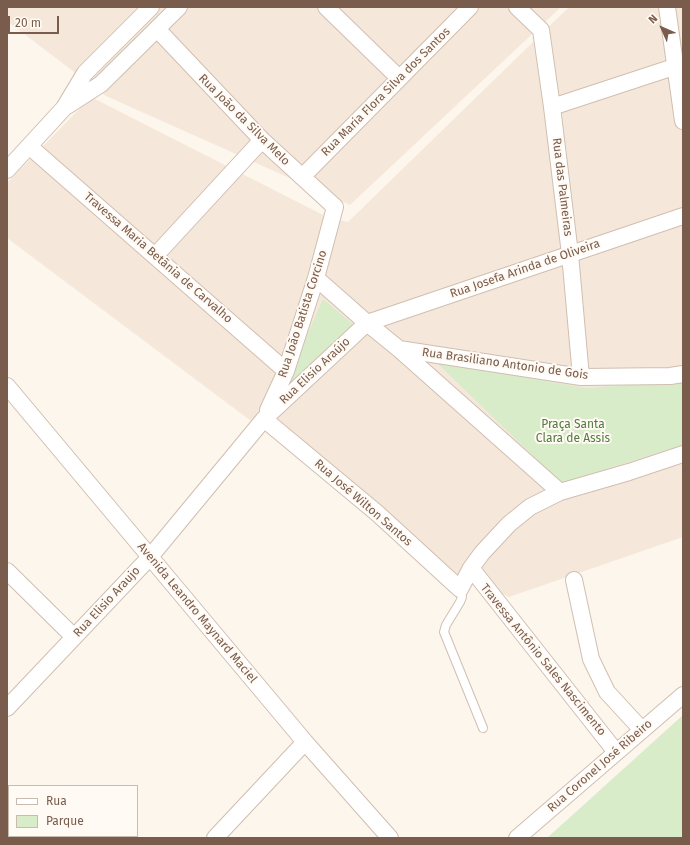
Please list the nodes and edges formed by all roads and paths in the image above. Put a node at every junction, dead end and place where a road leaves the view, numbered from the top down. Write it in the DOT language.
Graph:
graph roads {
  1 [pos="151,7"];
  2 [pos="179,7"];
  3 [pos="326,7"];
  4 [pos="470,7"];
  5 [pos="518,7"];
  6 [pos="667,7"];
  7 [pos="157,29"];
  8 [pos="679,66"];
  9 [pos="399,78"];
  10 [pos="552,107"];
  11 [pos="64,108"];
  12 [pos="683,121"];
  13 [pos="262,140"];
  14 [pos="30,146"];
  15 [pos="7,170"];
  16 [pos="302,177"];
  17 [pos="336,208"];
  18 [pos="683,216"];
  19 [pos="570,254"];
  20 [pos="155,256"];
  21 [pos="316,278"];
  22 [pos="367,323"];
  23 [pos="398,349"];
  24 [pos="286,371"];
  25 [pos="683,374"];
  26 [pos="581,377"];
  27 [pos="7,386"];
  28 [pos="264,419"];
  29 [pos="683,454"];
  30 [pos="560,492"];
  31 [pos="150,557"];
  32 [pos="471,568"];
  33 [pos="7,571"];
  34 [pos="574,580"];
  35 [pos="460,589"];
  36 [pos="74,637"];
  37 [pos="683,695"];
  38 [pos="7,708"];
  39 [pos="483,728"];
  40 [pos="642,730"];
  41 [pos="305,742"];
  42 [pos="616,752"];
  43 [pos="215,838"];
  44 [pos="390,838"];
  45 [pos="517,838"];
  1 -- 11 [label="street"];
  2 -- 7 [label="street"];
  3 -- 9 [label="street"];
  4 -- 9 [label="street, Rua Maria Flora Silva dos Santos"];
  5 -- 10 [label="street, Rua das Palmeiras"];
  6 -- 8 [label="street"];
  7 -- 11 [label="street"];
  7 -- 13 [label="street, Rua João da Silva Melo"];
  8 -- 10 [label="street"];
  8 -- 12 [label="street"];
  9 -- 16 [label="street, Rua Maria Flora Silva dos Santos"];
  10 -- 19 [label="street, Rua das Palmeiras"];
  11 -- 14 [label="street"];
  13 -- 16 [label="street, Rua João da Silva Melo"];
  13 -- 20 [label="street"];
  14 -- 15 [label="street"];
  14 -- 20 [label="street, Travessa Maria Betãnia de Carvalho"];
  16 -- 17 [label="street, Rua João da Silva Melo"];
  17 -- 21 [label="street, Rua João Batista Corcino"];
  18 -- 19 [label="street, Rua Josefa Arinda de Oliveira"];
  19 -- 22 [label="street, Rua Josefa Arinda de Oliveira"];
  19 -- 26 [label="street, Rua das Palmeiras"];
  20 -- 24 [label="street, Travessa Maria Betãnia de Carvalho"];
  21 -- 22 [label="street"];
  21 -- 24 [label="street, Rua João Batista Corcino"];
  22 -- 23 [label="street"];
  22 -- 28 [label="street, Rua Elisio Araújo"];
  23 -- 26 [label="street, Rua Brasiliano Antonio de Gois"];
  23 -- 30 [label="street"];
  24 -- 28 [label="street, Rua João Batista Corcino"];
  25 -- 26 [label="street, Rua Brasiliano Antonio de Gois"];
  27 -- 31 [label="street, Avenida Leandro Maynard Maciel"];
  28 -- 31 [label="street, Rua Elisio Araujo"];
  28 -- 35 [label="street, Rua José Wilton Santos"];
  29 -- 30 [label="street"];
  30 -- 32 [label="street"];
  31 -- 36 [label="street, Rua Elisio Araujo"];
  31 -- 41 [label="street, Avenida Leandro Maynard Maciel"];
  32 -- 35 [label="street"];
  32 -- 42 [label="street, Travessa Antônio Sales Nascimento"];
  33 -- 36 [label="street"];
  34 -- 40 [label="street"];
  35 -- 39 [label="lane, Travessa Antônio Sales Nascimento"];
  36 -- 38 [label="street, Rua Elisio Araujo"];
  37 -- 40 [label="street, Rua Coronel José Ribeiro"];
  40 -- 42 [label="street, Rua Coronel José Ribeiro"];
  41 -- 43 [label="street"];
  41 -- 44 [label="street, Avenida Leandro Maynard Maciel"];
  42 -- 45 [label="street, Rua Coronel José Ribeiro"];
}
